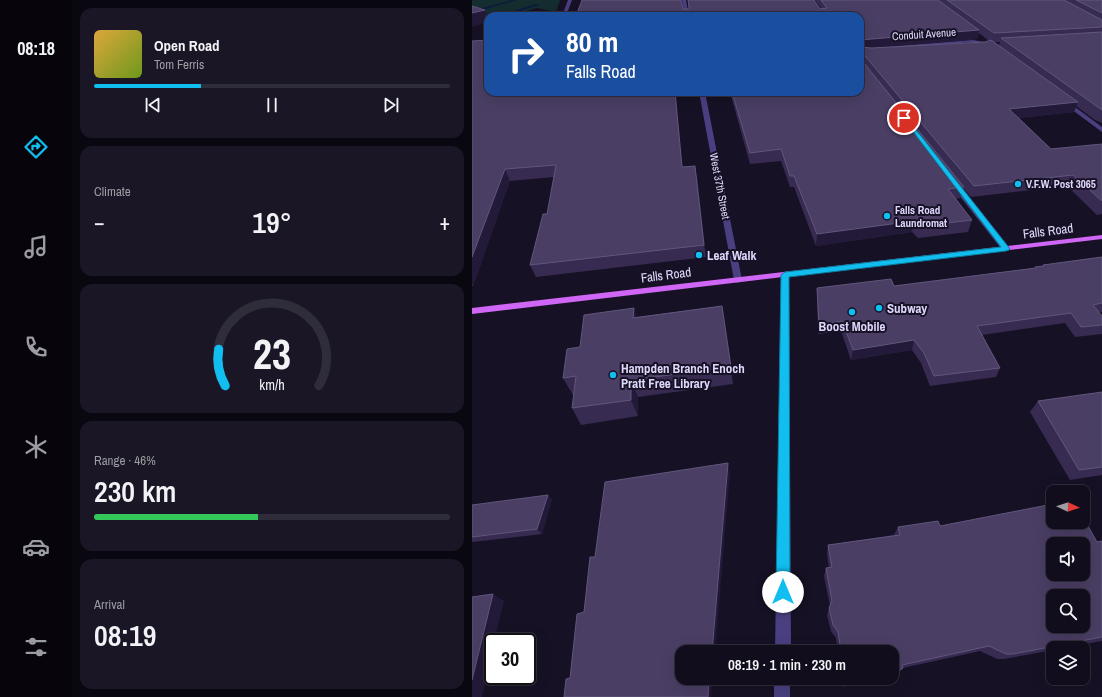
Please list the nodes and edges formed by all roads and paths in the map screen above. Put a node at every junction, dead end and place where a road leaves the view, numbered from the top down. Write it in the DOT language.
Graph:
graph roads {
  1 [pos="570,0"];
  2 [pos="684,0"];
  3 [pos="566,12"];
  4 [pos="686,12"];
  5 [pos="978,36"];
  6 [pos="989,45"];
  7 [pos="996,47"];
  8 [pos="864,48"];
  9 [pos="982,48"];
  10 [pos="864,54"];
  11 [pos="871,55"];
  12 [pos="703,96"];
  13 [pos="1058,97"];
  14 [pos="1102,130"];
  15 [pos="950,177"];
  16 [pos="1102,237"];
  17 [pos="1006,249"];
  18 [pos="785,275"];
  19 [pos="738,280"];
  20 [pos="472,311"];
  21 [pos="783,645"];
  22 [pos="782,685"];
  23 [pos="782,697"];
  1 -- 3 [label="street"];
  2 -- 4 [label="street"];
  5 -- 6 [label="street"];
  6 -- 7 [label="street"];
  6 -- 8 [label="street, Conduit Avenue"];
  6 -- 9 [label="street"];
  10 -- 11 [label="street"];
  12 -- 19 [label="street, West 37th Street"];
  13 -- 14 [label="street"];
  15 -- 17 [label="street"];
  16 -- 17 [label="main road, Falls Road"];
  17 -- 18 [label="main road, Falls Road"];
  18 -- 19 [label="main road, Falls Road"];
  18 -- 21 [label="street"];
  19 -- 20 [label="main road, Falls Road"];
  22 -- 23 [label="street"];
}
